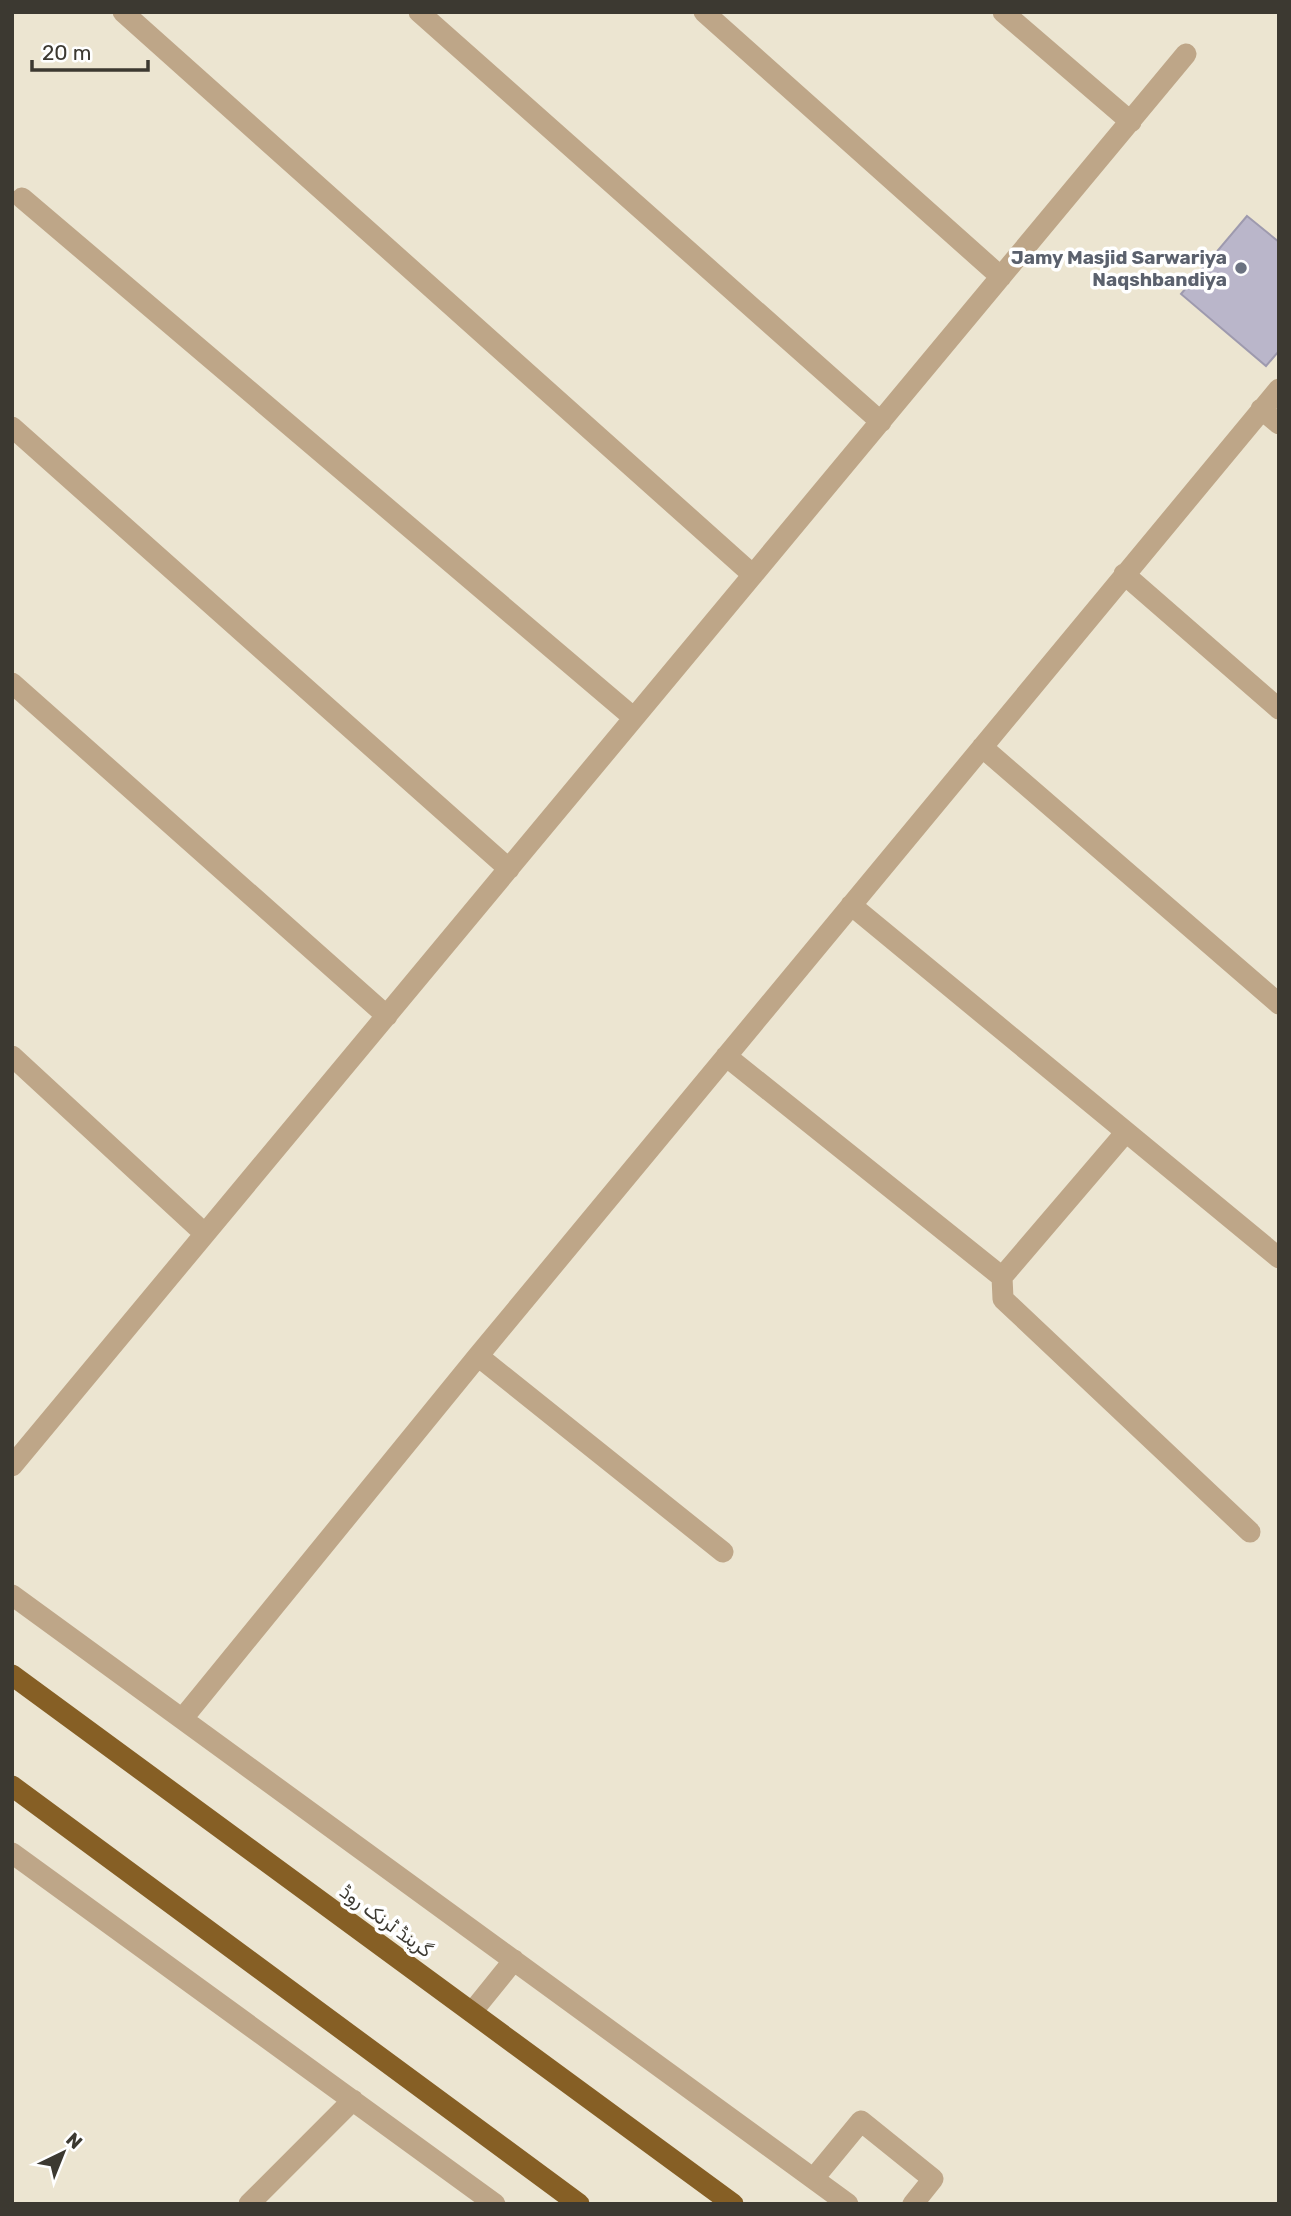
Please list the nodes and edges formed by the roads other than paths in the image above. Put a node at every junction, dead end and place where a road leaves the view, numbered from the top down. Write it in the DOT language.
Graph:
graph roads {
  1 [pos="123,12"];
  2 [pos="419,12"];
  3 [pos="704,12"];
  4 [pos="1003,12"];
  5 [pos="1186,54"];
  6 [pos="1131,122"];
  7 [pos="22,198"];
  8 [pos="1001,277"];
  9 [pos="1279,389"];
  10 [pos="1261,409"];
  11 [pos="881,422"];
  12 [pos="1279,424"];
  13 [pos="12,427"];
  14 [pos="1124,574"];
  15 [pos="753,575"];
  16 [pos="12,683"];
  17 [pos="1279,709"];
  18 [pos="634,718"];
  19 [pos="982,747"];
  20 [pos="509,869"];
  21 [pos="851,905"];
  22 [pos="1279,1004"];
  23 [pos="387,1016"];
  24 [pos="12,1056"];
  25 [pos="726,1056"];
  26 [pos="1126,1132"];
  27 [pos="205,1234"];
  28 [pos="1279,1258"];
  29 [pos="1002,1277"];
  30 [pos="478,1356"];
  31 [pos="12,1466"];
  32 [pos="1250,1532"];
  33 [pos="723,1552"];
  34 [pos="12,1595"];
  35 [pos="12,1675"];
  36 [pos="183,1718"];
  37 [pos="12,1786"];
  38 [pos="12,1853"];
  39 [pos="514,1960"];
  40 [pos="472,2012"];
  41 [pos="353,2100"];
  42 [pos="814,2178"];
  43 [pos="249,2204"];
  44 [pos="495,2204"];
  45 [pos="579,2204"];
  46 [pos="733,2204"];
  47 [pos="848,2204"];
  48 [pos="913,2204"];
  1 -- 15 [label="street"];
  2 -- 11 [label="street"];
  3 -- 8 [label="street"];
  4 -- 6 [label="street"];
  5 -- 6 [label="street"];
  6 -- 8 [label="street"];
  7 -- 18 [label="street"];
  8 -- 11 [label="street"];
  9 -- 10 [label="street"];
  10 -- 12 [label="street"];
  10 -- 14 [label="street"];
  11 -- 15 [label="street"];
  13 -- 20 [label="street"];
  14 -- 17 [label="street"];
  14 -- 19 [label="street"];
  15 -- 18 [label="street"];
  16 -- 23 [label="street"];
  18 -- 20 [label="street"];
  19 -- 21 [label="street"];
  19 -- 22 [label="street"];
  20 -- 23 [label="street"];
  21 -- 25 [label="street"];
  21 -- 26 [label="street"];
  23 -- 27 [label="street"];
  24 -- 27 [label="street"];
  25 -- 29 [label="street"];
  25 -- 30 [label="street"];
  26 -- 28 [label="street"];
  26 -- 29 [label="street"];
  27 -- 31 [label="street"];
  29 -- 32 [label="street"];
  30 -- 33 [label="street"];
  30 -- 36 [label="street"];
  34 -- 36 [label="street"];
  35 -- 40 [label="highway, گرینڈ ٹرنک روڈ"];
  36 -- 39 [label="street"];
  37 -- 45 [label="highway"];
  38 -- 41 [label="street"];
  39 -- 40 [label="street"];
  39 -- 42 [label="street"];
  40 -- 46 [label="highway, گرینڈ ٹرنک روڈ"];
  41 -- 43 [label="street"];
  41 -- 44 [label="street"];
  42 -- 47 [label="street"];
  42 -- 48 [label="street"];
}
